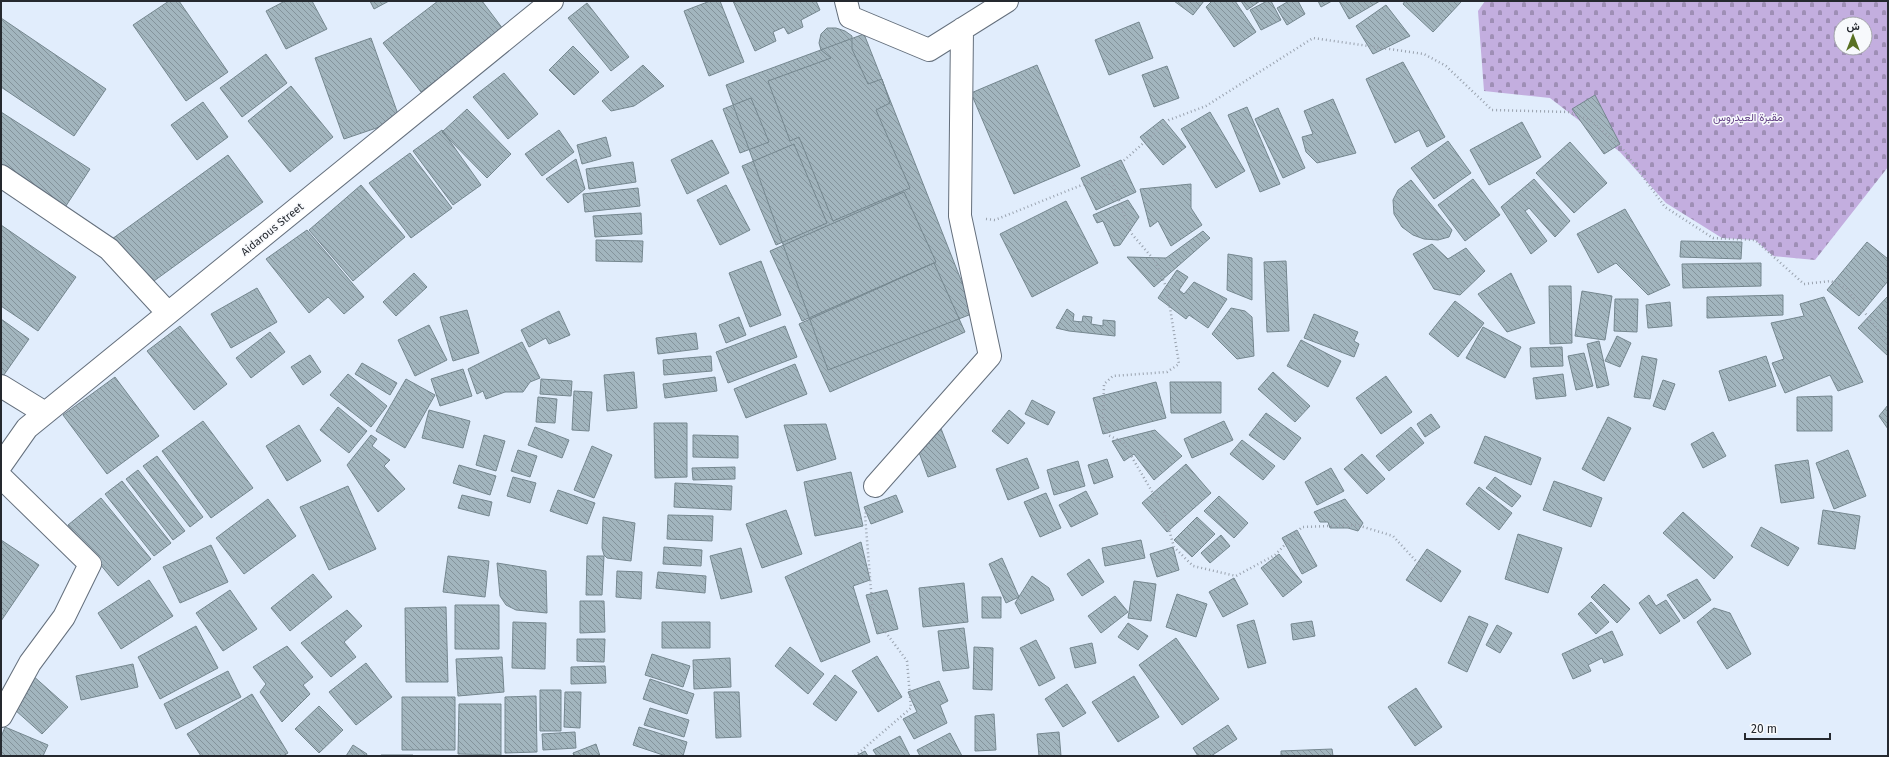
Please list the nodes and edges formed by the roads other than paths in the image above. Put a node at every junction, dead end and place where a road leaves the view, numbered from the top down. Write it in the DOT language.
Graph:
graph roads {
  1 [pos="552,1"];
  2 [pos="846,1"];
  3 [pos="1007,1"];
  4 [pos="962,29"];
  5 [pos="1,176"];
  6 [pos="168,313"];
  7 [pos="1,386"];
  8 [pos="45,413"];
  9 [pos="1,465"];
  10 [pos="1,478"];
  11 [pos="875,486"];
  12 [pos="1,716"];
  1 -- 6 [label="street, Aidarous Street"];
  2 -- 4 [label="street"];
  3 -- 4 [label="street"];
  4 -- 11 [label="street"];
  5 -- 6 [label="street"];
  6 -- 8 [label="street, Aidarous Street"];
  7 -- 8 [label="street"];
  8 -- 9 [label="street, Aidarous Street"];
  10 -- 12 [label="street"];
}
